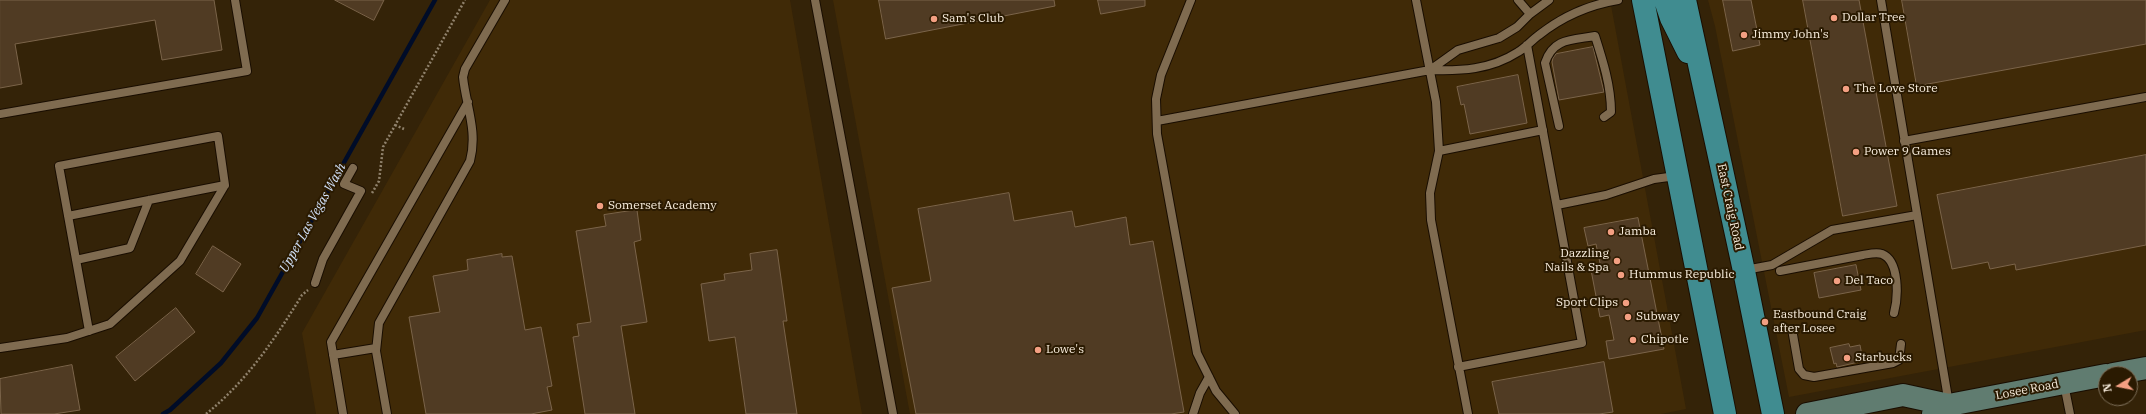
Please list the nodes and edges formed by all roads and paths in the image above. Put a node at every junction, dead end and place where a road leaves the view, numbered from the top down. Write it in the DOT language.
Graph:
graph roads {
  1 [pos="235,0"];
  2 [pos="505,0"];
  3 [pos="815,0"];
  4 [pos="1191,0"];
  5 [pos="1416,0"];
  6 [pos="1518,0"];
  7 [pos="1549,0"];
  8 [pos="1618,0"];
  9 [pos="1643,0"];
  10 [pos="1665,0"];
  11 [pos="1685,0"];
  12 [pos="1881,0"];
  13 [pos="1530,14"];
  14 [pos="1526,45"];
  15 [pos="1430,70"];
  16 [pos="1703,80"];
  17 [pos="2146,97"];
  18 [pos="468,102"];
  19 [pos="0,114"];
  20 [pos="1604,117"];
  21 [pos="1157,120"];
  22 [pos="395,125"];
  23 [pos="1559,126"];
  24 [pos="404,129"];
  25 [pos="1543,130"];
  26 [pos="1904,141"];
  27 [pos="1439,151"];
  28 [pos="353,168"];
  29 [pos="1677,176"];
  30 [pos="225,185"];
  31 [pos="149,200"];
  32 [pos="1557,205"];
  33 [pos="1917,215"];
  34 [pos="68,216"];
  35 [pos="76,260"];
  36 [pos="1744,271"];
  37 [pos="1780,271"];
  38 [pos="315,283"];
  39 [pos="1894,313"];
  40 [pos="1792,329"];
  41 [pos="89,331"];
  42 [pos="1901,344"];
  43 [pos="0,348"];
  44 [pos="376,348"];
  45 [pos="333,355"];
  46 [pos="1458,367"];
  47 [pos="1209,377"];
  48 [pos="2098,377"];
  49 [pos="2064,383"];
  50 [pos="1941,410"];
  51 [pos="1236,413"];
  52 [pos="343,414"];
  53 [pos="387,414"];
  54 [pos="893,414"];
  55 [pos="1193,414"];
  56 [pos="1468,414"];
  57 [pos="1725,414"];
  58 [pos="1773,414"];
  59 [pos="1807,414"];
  60 [pos="2070,414"];
  1 -- 19 [label="lane"];
  2 -- 18 [label="lane"];
  3 -- 54 [label="lane"];
  4 -- 21 [label="lane"];
  5 -- 15 [label="lane"];
  6 -- 13 [label="lane"];
  7 -- 13 [label="lane"];
  8 -- 14 [label="lane"];
  9 -- 29 [label="main road"];
  10 -- 16 [label="main road"];
  11 -- 16 [label="main road, East Craig Road"];
  12 -- 26 [label="lane"];
  13 -- 15 [label="lane"];
  14 -- 15 [label="lane"];
  14 -- 25 [label="lane"];
  15 -- 21 [label="lane"];
  15 -- 27 [label="lane"];
  16 -- 36 [label="main road, East Craig Road"];
  17 -- 26 [label="lane"];
  18 -- 44 [label="lane"];
  18 -- 45 [label="lane"];
  20 -- 23 [label="lane"];
  21 -- 47 [label="lane"];
  22 -- 24 [label="path"];
  25 -- 27 [label="lane"];
  25 -- 32 [label="lane"];
  26 -- 33 [label="lane"];
  27 -- 46 [label="lane"];
  28 -- 38 [label="lane"];
  29 -- 32 [label="lane"];
  29 -- 57 [label="main road"];
  30 -- 31 [label="lane"];
  30 -- 34 [label="lane"];
  30 -- 41 [label="lane"];
  31 -- 34 [label="lane"];
  31 -- 35 [label="lane"];
  32 -- 46 [label="lane"];
  33 -- 36 [label="lane"];
  33 -- 50 [label="lane"];
  34 -- 35 [label="lane"];
  35 -- 41 [label="lane"];
  36 -- 58 [label="main road, East Craig Road"];
  37 -- 39 [label="lane"];
  40 -- 42 [label="lane"];
  41 -- 43 [label="lane"];
  44 -- 45 [label="lane"];
  44 -- 53 [label="lane"];
  45 -- 52 [label="lane"];
  46 -- 56 [label="lane"];
  47 -- 51 [label="lane"];
  47 -- 55 [label="lane"];
  48 -- 49 [label="main road, Losee Road"];
  49 -- 50 [label="main road, Losee Road"];
  49 -- 60 [label="lane"];
  50 -- 59 [label="main road, Losee Road"];
}
